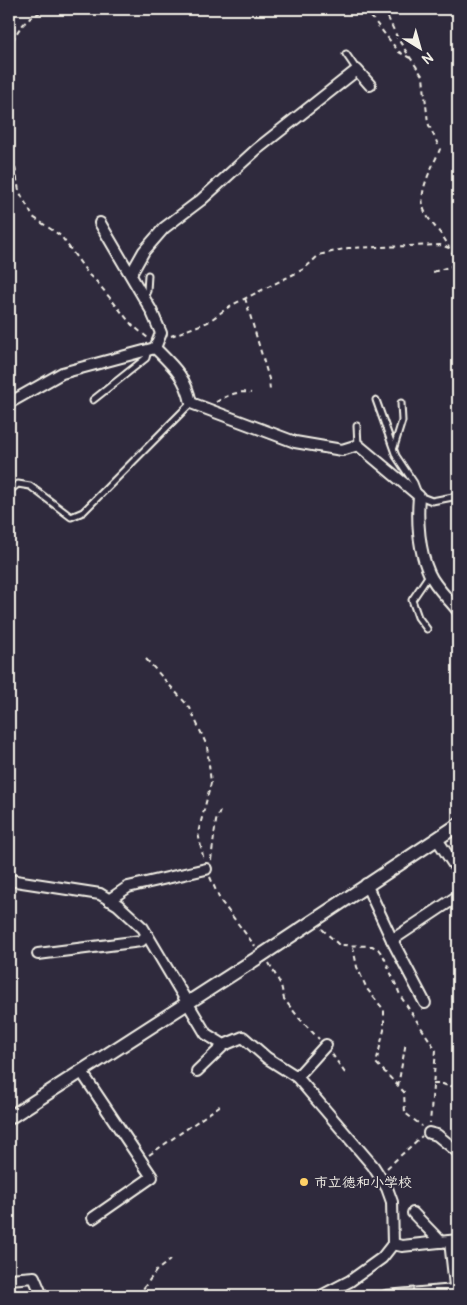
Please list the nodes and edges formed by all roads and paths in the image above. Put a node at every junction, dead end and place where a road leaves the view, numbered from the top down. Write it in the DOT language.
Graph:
graph roads {
  1 [pos="47,9"];
  2 [pos="365,9"];
  3 [pos="384,9"];
  4 [pos="9,49"];
  5 [pos="346,54"];
  6 [pos="412,58"];
  7 [pos="357,70"];
  8 [pos="370,85"];
  9 [pos="9,132"];
  10 [pos="100,223"];
  11 [pos="448,248"];
  12 [pos="458,249"];
  13 [pos="455,254"];
  14 [pos="458,262"];
  15 [pos="432,272"];
  16 [pos="131,274"];
  17 [pos="148,275"];
  18 [pos="144,298"];
  19 [pos="245,298"];
  20 [pos="151,348"];
  21 [pos="270,391"];
  22 [pos="251,393"];
  23 [pos="93,400"];
  24 [pos="376,400"];
  25 [pos="9,403"];
  26 [pos="191,403"];
  27 [pos="402,404"];
  28 [pos="206,410"];
  29 [pos="357,426"];
  30 [pos="358,445"];
  31 [pos="394,447"];
  32 [pos="9,491"];
  33 [pos="419,496"];
  34 [pos="458,496"];
  35 [pos="430,575"];
  36 [pos="458,610"];
  37 [pos="427,629"];
  38 [pos="146,659"];
  39 [pos="220,811"];
  40 [pos="458,825"];
  41 [pos="437,839"];
  42 [pos="206,868"];
  43 [pos="458,871"];
  44 [pos="9,880"];
  45 [pos="366,884"];
  46 [pos="458,896"];
  47 [pos="109,900"];
  48 [pos="313,920"];
  49 [pos="147,936"];
  50 [pos="392,940"];
  51 [pos="353,947"];
  52 [pos="38,954"];
  53 [pos="262,955"];
  54 [pos="188,1002"];
  55 [pos="425,1003"];
  56 [pos="406,1042"];
  57 [pos="224,1045"];
  58 [pos="326,1045"];
  59 [pos="81,1071"];
  60 [pos="197,1071"];
  61 [pos="345,1073"];
  62 [pos="297,1077"];
  63 [pos="458,1082"];
  64 [pos="433,1084"];
  65 [pos="398,1086"];
  66 [pos="221,1105"];
  67 [pos="9,1118"];
  68 [pos="429,1133"];
  69 [pos="458,1152"];
  70 [pos="140,1161"];
  71 [pos="387,1168"];
  72 [pos="413,1213"];
  73 [pos="93,1218"];
  74 [pos="450,1241"];
  75 [pos="393,1244"];
  76 [pos="170,1260"];
  77 [pos="9,1279"];
  78 [pos="456,1293"];
  79 [pos="42,1296"];
  80 [pos="138,1296"];
  81 [pos="323,1296"];
  82 [pos="386,1296"];
  1 -- 4 [label="path"];
  2 -- 6 [label="path"];
  3 -- 6 [label="path"];
  5 -- 7 [label="lane"];
  6 -- 11 [label="path"];
  7 -- 8 [label="street"];
  7 -- 16 [label="street"];
  9 -- 20 [label="path"];
  10 -- 16 [label="street"];
  11 -- 13 [label="path"];
  11 -- 19 [label="path"];
  12 -- 13 [label="path"];
  13 -- 14 [label="path"];
  14 -- 15 [label="path"];
  16 -- 18 [label="street"];
  17 -- 18 [label="lane"];
  18 -- 20 [label="street"];
  19 -- 20 [label="path"];
  19 -- 21 [label="path"];
  20 -- 23 [label="lane"];
  20 -- 25 [label="street"];
  20 -- 26 [label="street"];
  22 -- 28 [label="path"];
  24 -- 31 [label="lane"];
  26 -- 28 [label="street"];
  26 -- 32 [label="lane"];
  27 -- 31 [label="lane"];
  28 -- 30 [label="street"];
  29 -- 30 [label="lane"];
  30 -- 33 [label="street"];
  31 -- 33 [label="lane"];
  33 -- 34 [label="lane"];
  33 -- 35 [label="street"];
  35 -- 36 [label="street"];
  35 -- 37 [label="lane"];
  38 -- 42 [label="path"];
  39 -- 42 [label="path"];
  40 -- 41 [label="street"];
  41 -- 43 [label="street"];
  41 -- 45 [label="street"];
  42 -- 47 [label="street"];
  42 -- 53 [label="path"];
  44 -- 47 [label="street"];
  45 -- 48 [label="street"];
  45 -- 50 [label="street"];
  46 -- 50 [label="street"];
  47 -- 49 [label="street"];
  48 -- 51 [label="path"];
  48 -- 53 [label="street"];
  49 -- 52 [label="street"];
  49 -- 54 [label="street"];
  50 -- 55 [label="street"];
  51 -- 64 [label="path"];
  51 -- 65 [label="path"];
  53 -- 54 [label="street"];
  53 -- 58 [label="path"];
  54 -- 57 [label="street"];
  54 -- 59 [label="street"];
  56 -- 65 [label="path"];
  57 -- 60 [label="street"];
  57 -- 62 [label="street"];
  58 -- 61 [label="path"];
  58 -- 62 [label="street"];
  59 -- 67 [label="street"];
  59 -- 70 [label="street"];
  62 -- 75 [label="street"];
  63 -- 64 [label="path"];
  64 -- 68 [label="path"];
  65 -- 68 [label="path"];
  66 -- 70 [label="path"];
  68 -- 69 [label="street"];
  68 -- 71 [label="path"];
  70 -- 73 [label="street"];
  72 -- 74 [label="street"];
  74 -- 75 [label="street"];
  74 -- 78 [label="street"];
  75 -- 81 [label="street"];
  76 -- 80 [label="path"];
  77 -- 79 [label="street"];
  78 -- 82 [label="street"];
}
